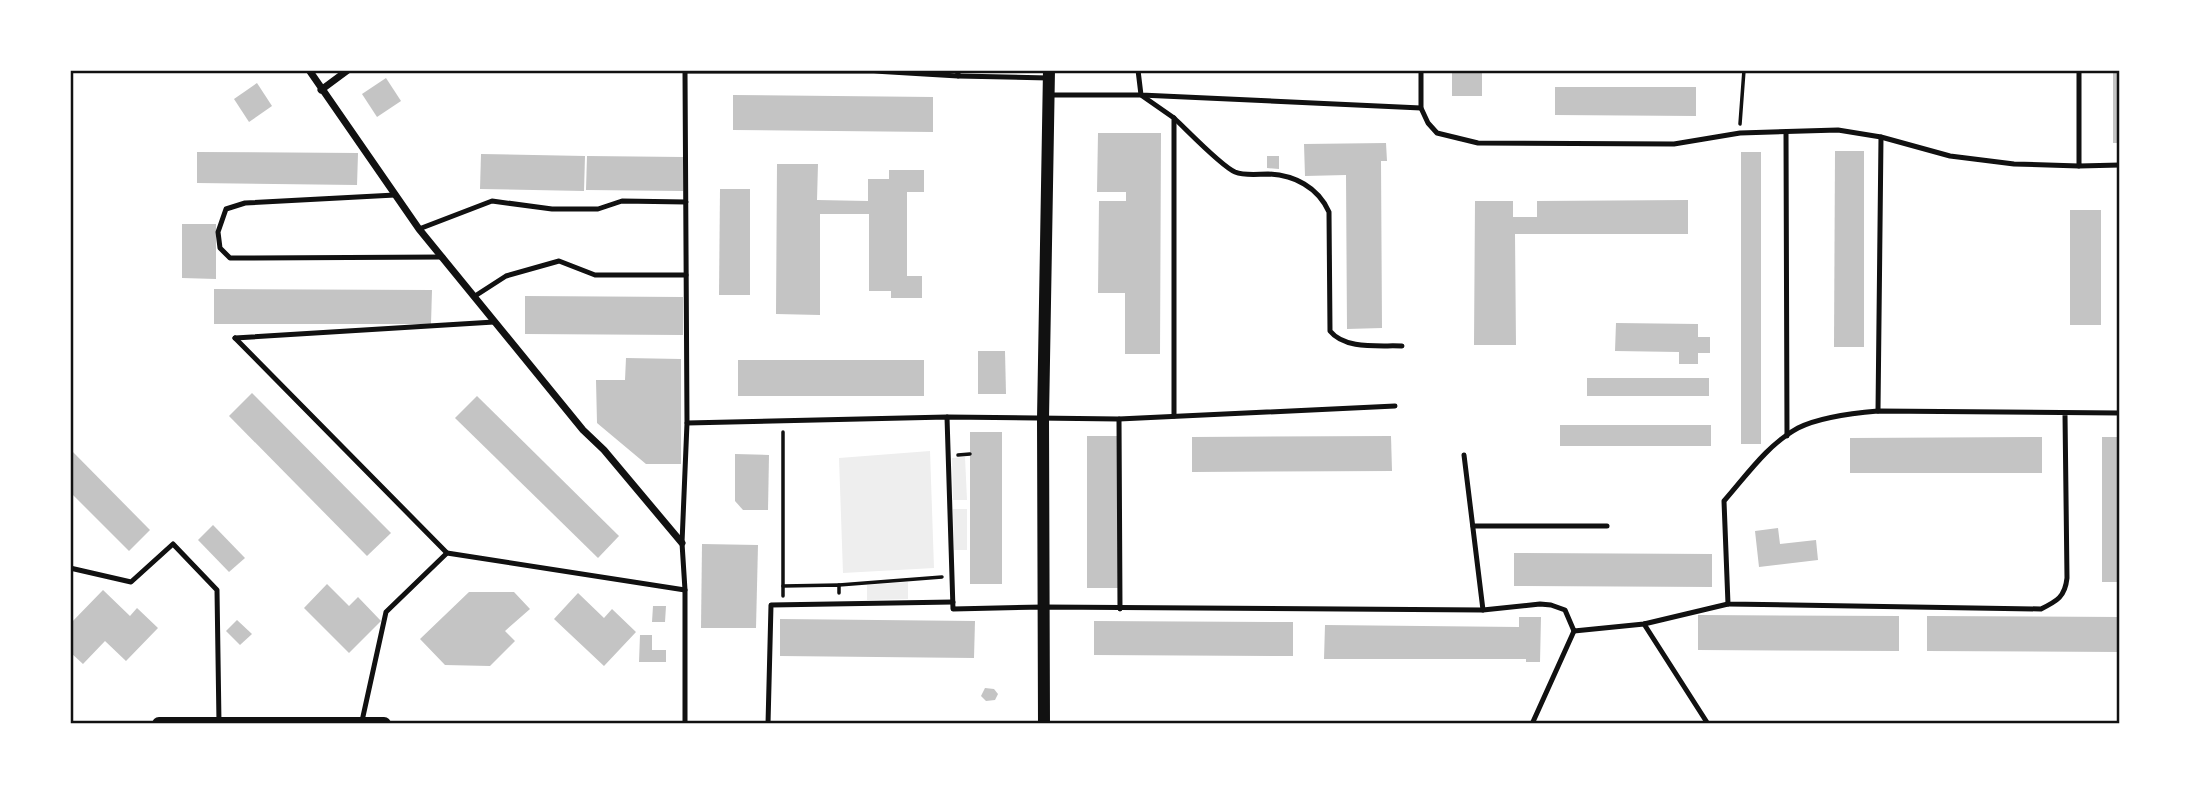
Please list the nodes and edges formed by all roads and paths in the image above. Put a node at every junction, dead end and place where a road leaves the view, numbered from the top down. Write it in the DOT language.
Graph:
graph roads {
  1 [pos="309,70"];
  2 [pos="348,70"];
  3 [pos="1138,70"];
  4 [pos="1421,70"];
  5 [pos="1744,70"];
  6 [pos="2079,70"];
  7 [pos="874,71"];
  8 [pos="958,73"];
  9 [pos="1049,74"];
  10 [pos="320,90"];
  11 [pos="1049,95"];
  12 [pos="1142,95"];
  13 [pos="1421,108"];
  14 [pos="1174,118"];
  15 [pos="1786,132"];
  16 [pos="1740,133"];
  17 [pos="1881,137"];
  18 [pos="2120,165"];
  19 [pos="2079,166"];
  20 [pos="395,195"];
  21 [pos="686,202"];
  22 [pos="419,229"];
  23 [pos="443,257"];
  24 [pos="685,275"];
  25 [pos="475,296"];
  26 [pos="494,322"];
  27 [pos="1402,345"];
  28 [pos="1395,406"];
  29 [pos="1878,411"];
  30 [pos="2120,413"];
  31 [pos="2065,414"];
  32 [pos="1174,416"];
  33 [pos="947,417"];
  34 [pos="1043,419"];
  35 [pos="1119,419"];
  36 [pos="783,421"];
  37 [pos="687,423"];
  38 [pos="1787,436"];
  39 [pos="1464,455"];
  40 [pos="1473,526"];
  41 [pos="1607,526"];
  42 [pos="682,543"];
  43 [pos="447,553"];
  44 [pos="70,568"];
  45 [pos="952,577"];
  46 [pos="839,585"];
  47 [pos="783,586"];
  48 [pos="685,590"];
  49 [pos="953,603"];
  50 [pos="839,604"];
  51 [pos="1728,604"];
  52 [pos="783,605"];
  53 [pos="1044,607"];
  54 [pos="1119,609"];
  55 [pos="1483,610"];
  56 [pos="1644,624"];
  57 [pos="1574,631"];
  58 [pos="219,723"];
  59 [pos="159,724"];
  60 [pos="362,724"];
  61 [pos="384,724"];
  62 [pos="685,724"];
  63 [pos="768,724"];
  64 [pos="1044,724"];
  65 [pos="1531,724"];
  66 [pos="1708,724"];
  1 -- 10 [label="street"];
  2 -- 10 [label="street"];
  3 -- 12 [label="lane"];
  4 -- 13 [label="lane"];
  5 -- 16 [label="path"];
  6 -- 19 [label="lane"];
  7 -- 8 [label="lane"];
  7 -- 21 [label="lane"];
  8 -- 9 [label="lane"];
  9 -- 11 [label="street"];
  10 -- 20 [label="street"];
  11 -- 12 [label="lane"];
  11 -- 34 [label="street"];
  12 -- 13 [label="lane"];
  12 -- 14 [label="lane"];
  13 -- 16 [label="lane"];
  14 -- 27 [label="lane"];
  14 -- 32 [label="lane"];
  15 -- 16 [label="lane"];
  15 -- 17 [label="lane"];
  15 -- 38 [label="lane"];
  17 -- 19 [label="lane"];
  17 -- 29 [label="lane"];
  18 -- 19 [label="lane"];
  20 -- 22 [label="street"];
  20 -- 23 [label="lane"];
  21 -- 22 [label="lane"];
  21 -- 24 [label="lane"];
  22 -- 23 [label="street"];
  23 -- 25 [label="street"];
  24 -- 25 [label="lane"];
  24 -- 37 [label="lane"];
  25 -- 26 [label="street"];
  26 -- 42 [label="street"];
  26 -- 43 [label="lane"];
  28 -- 32 [label="lane"];
  29 -- 31 [label="lane"];
  29 -- 38 [label="lane"];
  30 -- 31 [label="lane"];
  31 -- 51 [label="lane"];
  32 -- 35 [label="lane"];
  33 -- 34 [label="lane"];
  33 -- 36 [label="lane"];
  33 -- 45 [label="lane"];
  34 -- 35 [label="lane"];
  34 -- 53 [label="street"];
  35 -- 54 [label="lane"];
  36 -- 37 [label="lane"];
  36 -- 47 [label="path"];
  37 -- 42 [label="lane"];
  38 -- 51 [label="lane"];
  39 -- 40 [label="lane"];
  40 -- 41 [label="lane"];
  40 -- 55 [label="lane"];
  42 -- 48 [label="lane"];
  43 -- 48 [label="lane"];
  43 -- 60 [label="lane"];
  44 -- 58 [label="lane"];
  45 -- 46 [label="path"];
  45 -- 49 [label="lane"];
  46 -- 47 [label="path"];
  46 -- 50 [label="path"];
  47 -- 52 [label="path"];
  48 -- 62 [label="lane"];
  49 -- 50 [label="lane"];
  49 -- 53 [label="lane"];
  50 -- 52 [label="lane"];
  51 -- 56 [label="lane"];
  52 -- 63 [label="lane"];
  53 -- 54 [label="lane"];
  53 -- 64 [label="street"];
  54 -- 55 [label="lane"];
  55 -- 57 [label="lane"];
  56 -- 57 [label="lane"];
  56 -- 66 [label="lane"];
  57 -- 65 [label="lane"];
  58 -- 59 [label="main road"];
  58 -- 60 [label="main road"];
  60 -- 61 [label="main road"];
}
